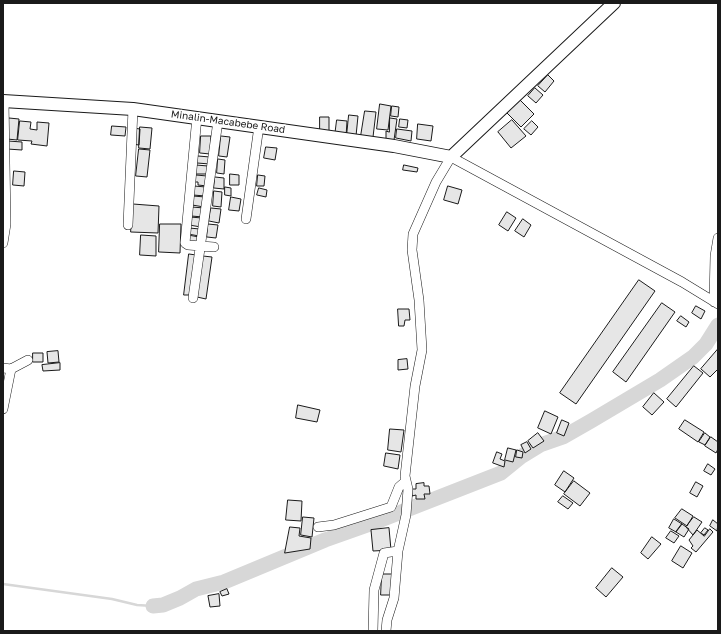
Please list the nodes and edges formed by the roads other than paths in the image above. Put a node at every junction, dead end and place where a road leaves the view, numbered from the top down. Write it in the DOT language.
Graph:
graph roads {
  1 [pos="614,3"];
  2 [pos="4,101"];
  3 [pos="133,108"];
  4 [pos="197,117"];
  5 [pos="218,121"];
  6 [pos="259,126"];
  7 [pos="452,157"];
  8 [pos="246,219"];
  9 [pos="128,225"];
  10 [pos="718,238"];
  11 [pos="3,243"];
  12 [pos="201,246"];
  13 [pos="214,247"];
  14 [pos="194,298"];
  15 [pos="716,303"];
  16 [pos="28,360"];
  17 [pos="7,369"];
  18 [pos="3,409"];
  19 [pos="407,485"];
  20 [pos="318,527"];
  21 [pos="398,551"];
  22 [pos="373,631"];
  23 [pos="386,631"];
  1 -- 7 [label="main road"];
  2 -- 3 [label="main road, Minalin-Macabebe Road"];
  2 -- 11 [label="street"];
  3 -- 4 [label="main road, Minalin-Macabebe Road"];
  3 -- 9 [label="street"];
  4 -- 5 [label="main road, Minalin-Macabebe Road"];
  4 -- 12 [label="street"];
  5 -- 6 [label="main road, Minalin-Macabebe Road"];
  5 -- 12 [label="street"];
  6 -- 7 [label="main road, Minalin-Macabebe Road"];
  6 -- 8 [label="street"];
  7 -- 15 [label="street"];
  7 -- 19 [label="street"];
  10 -- 15 [label="street"];
  12 -- 13 [label="street"];
  12 -- 14 [label="street"];
  16 -- 17 [label="street"];
  17 -- 18 [label="street"];
  19 -- 20 [label="street"];
  19 -- 21 [label="street"];
  21 -- 22 [label="street"];
  21 -- 23 [label="street"];
}
